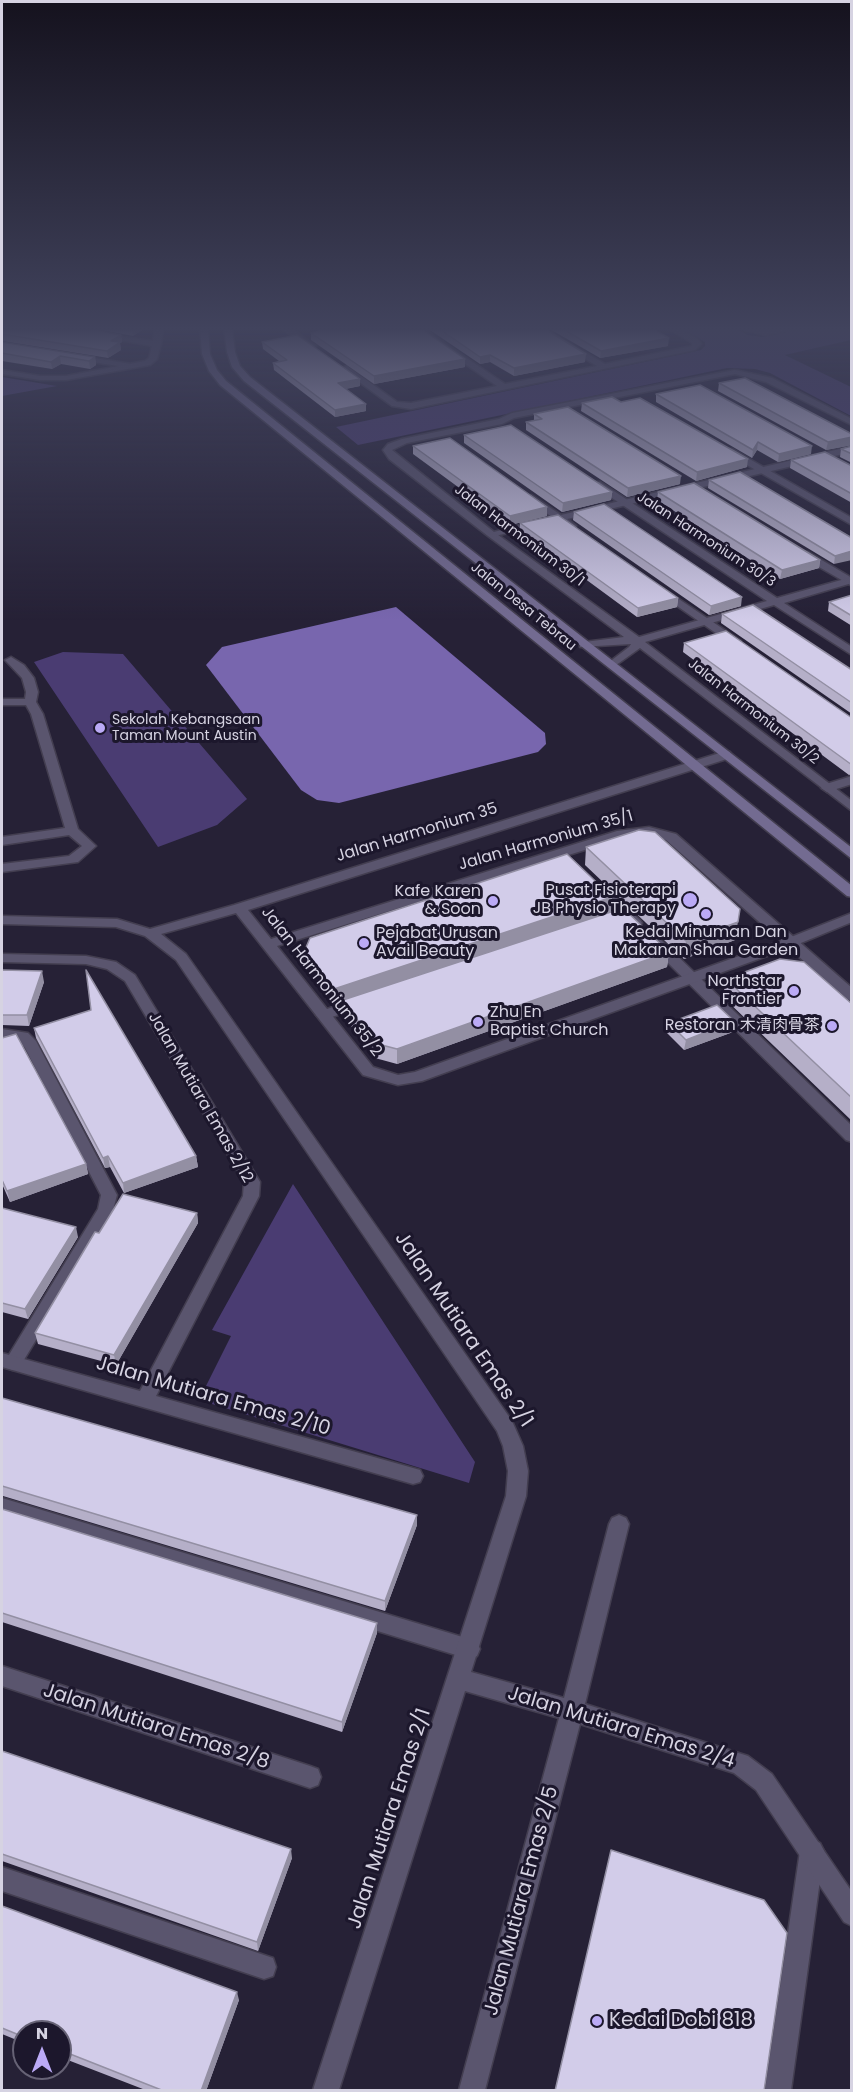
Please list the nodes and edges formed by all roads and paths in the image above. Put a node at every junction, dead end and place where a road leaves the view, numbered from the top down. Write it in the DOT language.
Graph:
graph roads {
  1 [pos="275,426"];
  2 [pos="307,426"];
  3 [pos="486,426"];
  4 [pos="508,426"];
  5 [pos="511,428"];
  6 [pos="721,447"];
  7 [pos="852,449"];
  8 [pos="814,450"];
  9 [pos="825,455"];
  10 [pos="843,465"];
  11 [pos="761,470"];
  12 [pos="587,477"];
  13 [pos="684,480"];
  14 [pos="694,486"];
  15 [pos="523,492"];
  16 [pos="704,492"];
  17 [pos="625,502"];
  18 [pos="559,518"];
  19 [pos="852,522"];
  20 [pos="578,531"];
  21 [pos="491,534"];
  22 [pos="790,545"];
  23 [pos="850,581"];
  24 [pos="651,583"];
  25 [pos="775,602"];
  26 [pos="706,621"];
  27 [pos="637,641"];
  28 [pos="584,645"];
  29 [pos="745,649"];
  30 [pos="852,652"];
  31 [pos="11,660"];
  32 [pos="612,665"];
  33 [pos="2,702"];
  34 [pos="30,702"];
  35 [pos="726,755"];
  36 [pos="694,765"];
  37 [pos="852,780"];
  38 [pos="827,788"];
  39 [pos="852,807"];
  40 [pos="72,831"];
  41 [pos="2,841"];
  42 [pos="852,855"];
  43 [pos="2,868"];
  44 [pos="586,876"];
  45 [pos="852,893"];
  46 [pos="239,908"];
  47 [pos="852,917"];
  48 [pos="2,920"];
  49 [pos="150,933"];
  50 [pos="791,942"];
  51 [pos="270,944"];
  52 [pos="2,958"];
  53 [pos="690,977"];
  54 [pos="379,996"];
  55 [pos="852,996"];
  56 [pos="323,1015"];
  57 [pos="2,1034"];
  58 [pos="852,1136"];
  59 [pos="7,1362"];
  60 [pos="144,1401"];
  61 [pos="413,1476"];
  62 [pos="2,1506"];
  63 [pos="619,1524"];
  64 [pos="469,1649"];
  65 [pos="2,1676"];
  66 [pos="459,1679"];
  67 [pos="572,1711"];
  68 [pos="310,1777"];
  69 [pos="812,1851"];
  70 [pos="2,1879"];
  71 [pos="852,1914"];
  72 [pos="264,1967"];
  73 [pos="326,2091"];
  74 [pos="472,2091"];
  75 [pos="778,2091"];
  1 -- 36 [label="street, Jalan Desa Tebrau"];
  2 -- 28 [label="street, Jalan Desa Tebrau"];
  3 -- 21 [label="street, Jalan Harmonium 30/1"];
  4 -- 5 [label="street"];
  6 -- 11 [label="street"];
  7 -- 9 [label="street"];
  8 -- 9 [label="street"];
  9 -- 10 [label="street"];
  9 -- 11 [label="street"];
  11 -- 14 [label="street"];
  11 -- 19 [label="street"];
  12 -- 17 [label="street, Jalan Harmonium 30/3"];
  13 -- 14 [label="street"];
  14 -- 16 [label="street"];
  14 -- 17 [label="street"];
  15 -- 18 [label="street"];
  17 -- 18 [label="street"];
  17 -- 25 [label="street, Jalan Harmonium 30/3"];
  18 -- 20 [label="street"];
  18 -- 21 [label="street"];
  21 -- 27 [label="street, Jalan Harmonium 30/1"];
  22 -- 23 [label="street"];
  23 -- 25 [label="street"];
  24 -- 26 [label="street"];
  25 -- 26 [label="street"];
  25 -- 30 [label="street, Jalan Harmonium 30/3"];
  26 -- 27 [label="street"];
  26 -- 29 [label="street"];
  27 -- 28 [label="street"];
  27 -- 32 [label="street"];
  27 -- 38 [label="street, Jalan Harmonium 30/2"];
  28 -- 32 [label="street, Jalan Desa Tebrau"];
  31 -- 34 [label="street"];
  32 -- 35 [label="street, Jalan Desa Tebrau"];
  33 -- 34 [label="street"];
  34 -- 40 [label="street"];
  35 -- 36 [label="street, Jalan Harmonium 35"];
  35 -- 42 [label="street, Jalan Desa Tebrau"];
  36 -- 45 [label="street, Jalan Desa Tebrau"];
  36 -- 46 [label="street, Jalan Harmonium 35"];
  37 -- 38 [label="street"];
  38 -- 39 [label="street, Jalan Harmonium 30/2"];
  40 -- 41 [label="street"];
  40 -- 43 [label="street"];
  44 -- 53 [label="street"];
  46 -- 49 [label="street, Jalan Harmonium 35"];
  46 -- 51 [label="street, Jalan Harmonium 35/2"];
  47 -- 50 [label="street, Jalan Harmonium 35/2"];
  48 -- 49 [label="street, Jalan Mutiara Emas 2/1"];
  49 -- 64 [label="street, Jalan Mutiara Emas 2/1"];
  50 -- 51 [label="street, Jalan Harmonium 35/1"];
  50 -- 53 [label="street, Jalan Harmonium 35/2"];
  50 -- 55 [label="street, Jalan Harmonium 35/1"];
  51 -- 56 [label="street, Jalan Harmonium 35/2"];
  52 -- 60 [label="street, Jalan Mutiara Emas 2/12"];
  53 -- 56 [label="street, Jalan Harmonium 35/2"];
  53 -- 58 [label="street"];
  54 -- 56 [label="street"];
  57 -- 59 [label="street"];
  59 -- 60 [label="street, Jalan Mutiara Emas 2/10"];
  60 -- 61 [label="street, Jalan Mutiara Emas 2/10"];
  62 -- 64 [label="street"];
  63 -- 67 [label="street, Jalan Mutiara Emas 2/5"];
  64 -- 66 [label="street, Jalan Mutiara Emas 2/1"];
  65 -- 68 [label="street, Jalan Mutiara Emas 2/8"];
  66 -- 67 [label="street, Jalan Mutiara Emas 2/4"];
  66 -- 73 [label="street, Jalan Mutiara Emas 2/1"];
  67 -- 69 [label="street, Jalan Mutiara Emas 2/4"];
  67 -- 74 [label="street, Jalan Mutiara Emas 2/5"];
  69 -- 71 [label="street, Jalan Mutiara Emas 2/4"];
  69 -- 75 [label="street"];
  70 -- 72 [label="street"];
}
